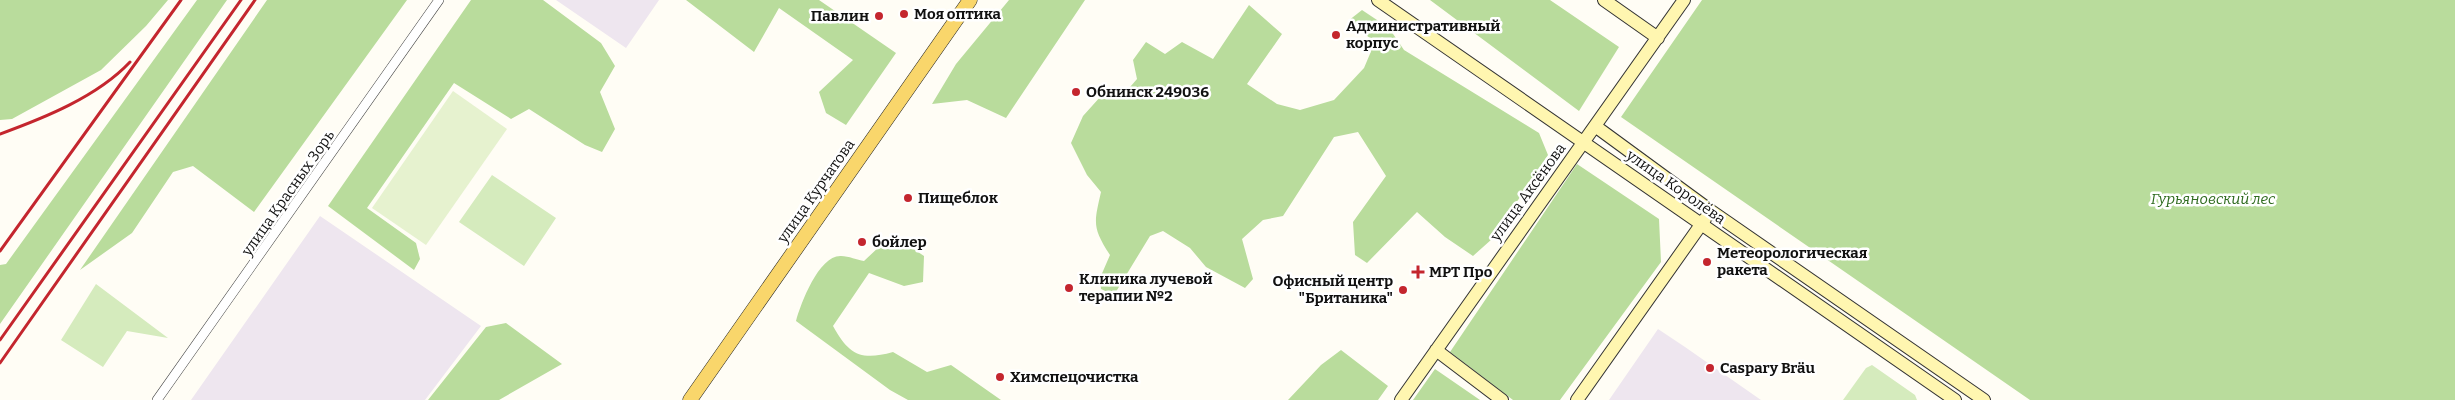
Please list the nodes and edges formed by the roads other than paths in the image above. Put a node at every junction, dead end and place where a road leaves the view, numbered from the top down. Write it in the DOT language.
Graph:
graph roads {
  1 [pos="440,0"];
  2 [pos="970,0"];
  3 [pos="1378,0"];
  4 [pos="1604,0"];
  5 [pos="1684,0"];
  6 [pos="1658,38"];
  7 [pos="1595,126"];
  8 [pos="1584,143"];
  9 [pos="1711,211"];
  10 [pos="1701,225"];
  11 [pos="1436,350"];
  12 [pos="157,400"];
  13 [pos="690,400"];
  14 [pos="1401,400"];
  15 [pos="1502,400"];
  16 [pos="1577,400"];
  17 [pos="1955,400"];
  18 [pos="1984,400"];
  1 -- 12 [label="street, улица Красных Зорь"];
  2 -- 13 [label="main road, улица Курчатова"];
  3 -- 8 [label="main road, улица Королёва"];
  4 -- 6 [label="main road"];
  5 -- 6 [label="main road, улица Аксёнова"];
  6 -- 7 [label="main road, улица Аксёнова"];
  7 -- 8 [label="main road, улица Аксёнова"];
  7 -- 9 [label="main road, улица Королёва"];
  8 -- 10 [label="main road, улица Королёва"];
  8 -- 11 [label="main road, улица Аксёнова"];
  9 -- 10 [label="main road"];
  9 -- 18 [label="main road, улица Королёва"];
  10 -- 16 [label="main road"];
  10 -- 17 [label="main road, улица Королёва"];
  11 -- 14 [label="main road, улица Аксёнова"];
  11 -- 15 [label="main road"];
}
